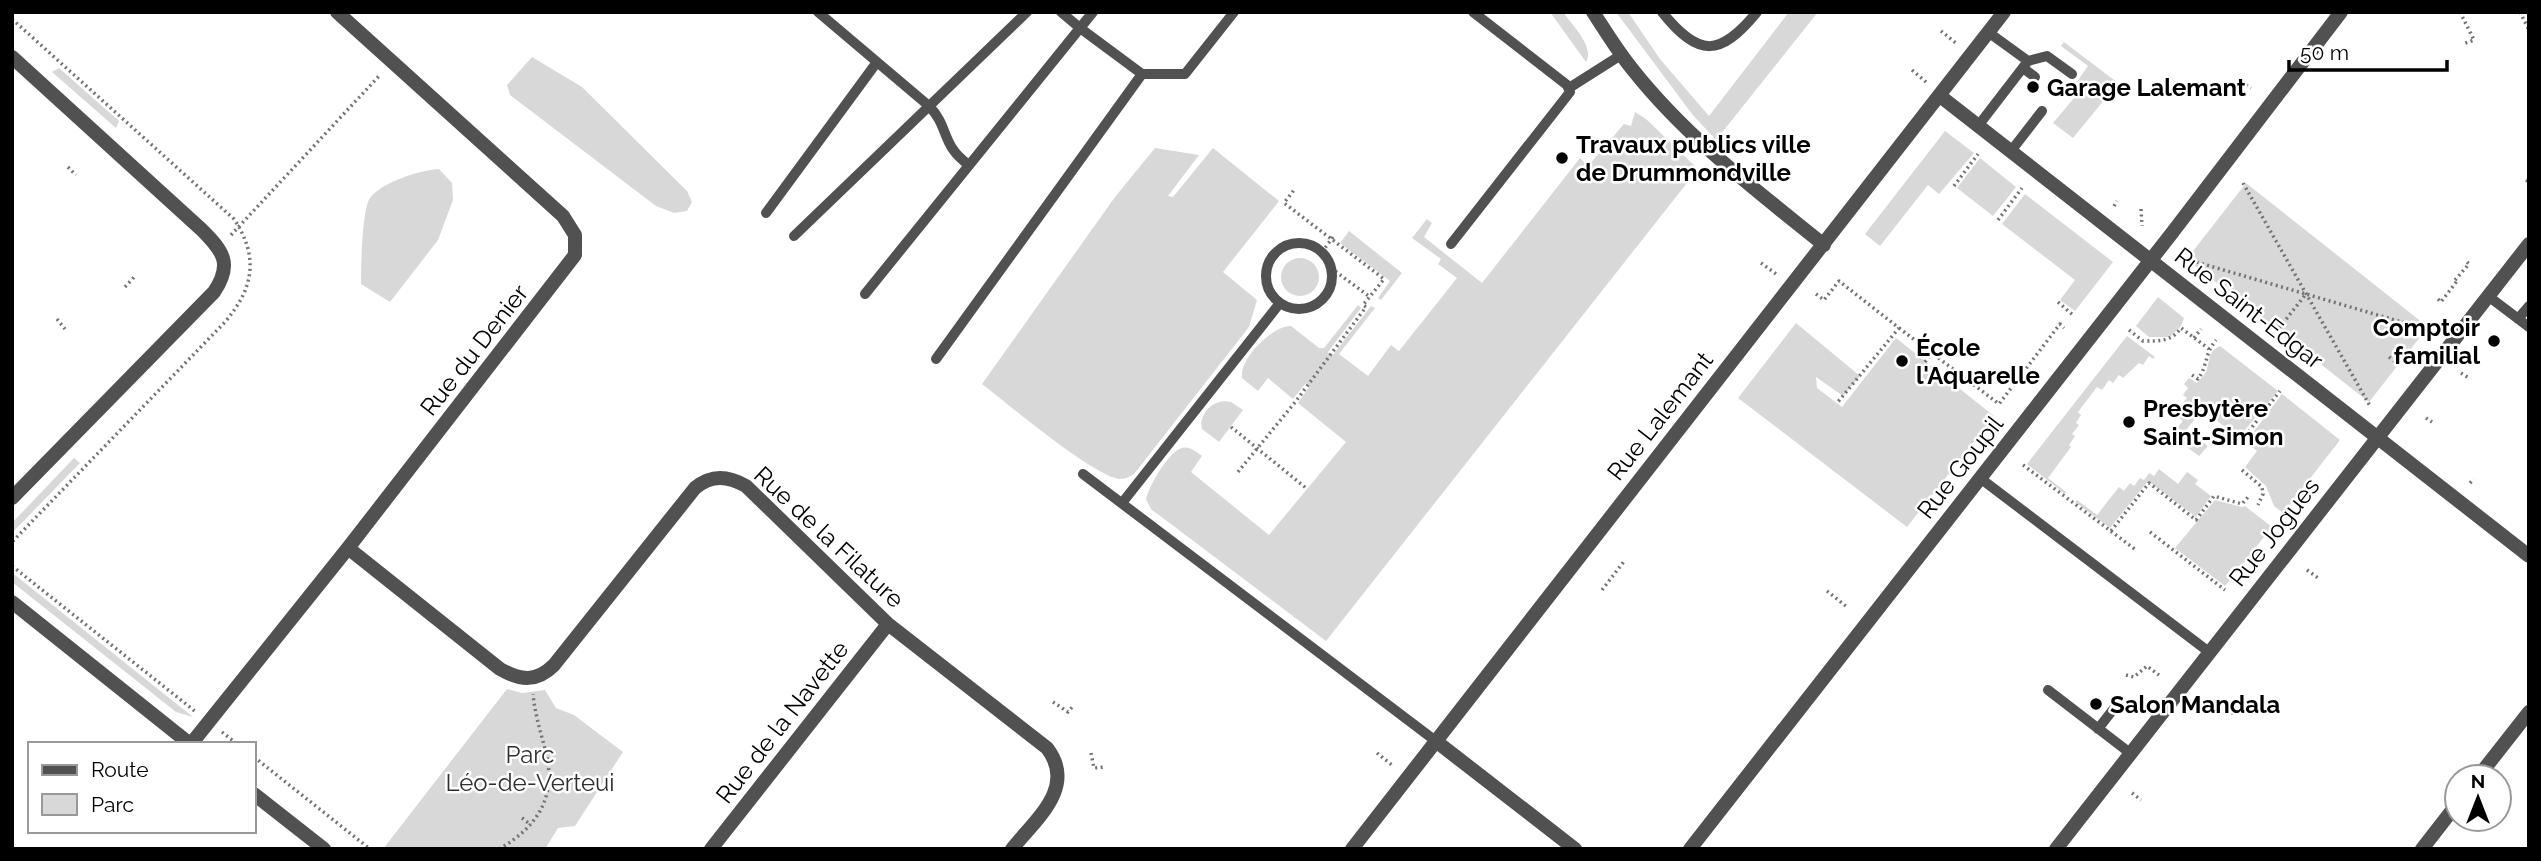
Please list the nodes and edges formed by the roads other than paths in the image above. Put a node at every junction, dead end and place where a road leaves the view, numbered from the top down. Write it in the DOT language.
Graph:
graph roads {
  1 [pos="337,12"];
  2 [pos="818,12"];
  3 [pos="1027,12"];
  4 [pos="1061,12"];
  5 [pos="1093,12"];
  6 [pos="1234,12"];
  7 [pos="1473,12"];
  8 [pos="1593,12"];
  9 [pos="1662,12"];
  10 [pos="1757,12"];
  11 [pos="2004,12"];
  12 [pos="2354,12"];
  13 [pos="2338,18"];
  14 [pos="1080,28"];
  15 [pos="1988,32"];
  16 [pos="1620,55"];
  17 [pos="12,57"];
  18 [pos="877,62"];
  19 [pos="2025,65"];
  20 [pos="1142,74"];
  21 [pos="2072,74"];
  22 [pos="2035,76"];
  23 [pos="1569,88"];
  24 [pos="1940,96"];
  25 [pos="929,106"];
  26 [pos="2042,111"];
  27 [pos="1978,126"];
  28 [pos="2011,152"];
  29 [pos="969,165"];
  30 [pos="766,214"];
  31 [pos="794,236"];
  32 [pos="1451,244"];
  33 [pos="1824,245"];
  34 [pos="2528,246"];
  35 [pos="2151,260"];
  36 [pos="865,294"];
  37 [pos="2488,296"];
  38 [pos="1280,303"];
  39 [pos="2529,306"];
  40 [pos="2518,319"];
  41 [pos="2529,327"];
  42 [pos="936,359"];
  43 [pos="2377,437"];
  44 [pos="1083,474"];
  45 [pos="1980,478"];
  46 [pos="12,498"];
  47 [pos="1122,503"];
  48 [pos="348,548"];
  49 [pos="2529,556"];
  50 [pos="12,602"];
  51 [pos="888,624"];
  52 [pos="2209,652"];
  53 [pos="2048,690"];
  54 [pos="2115,706"];
  55 [pos="2529,712"];
  56 [pos="2098,729"];
  57 [pos="188,742"];
  58 [pos="193,742"];
  59 [pos="1437,742"];
  60 [pos="2130,753"];
  61 [pos="2489,763"];
  62 [pos="256,796"];
  63 [pos="2443,822"];
  64 [pos="324,849"];
  65 [pos="711,849"];
  66 [pos="1012,849"];
  67 [pos="1352,849"];
  68 [pos="1575,849"];
  69 [pos="1690,849"];
  70 [pos="2056,849"];
  71 [pos="2422,849"];
  1 -- 48 [label="street, Rue du Denier"];
  2 -- 18 [label="lane"];
  3 -- 25 [label="lane"];
  4 -- 14 [label="lane"];
  5 -- 14 [label="lane"];
  6 -- 20 [label="lane"];
  7 -- 23 [label="lane"];
  8 -- 16 [label="street"];
  9 -- 10 [label="lane"];
  11 -- 15 [label="street, Rue Lalemant"];
  12 -- 13 [label="street"];
  13 -- 35 [label="street, Rue Goupil"];
  14 -- 20 [label="lane"];
  14 -- 29 [label="lane"];
  15 -- 19 [label="lane"];
  15 -- 24 [label="street, Rue Lalemant"];
  16 -- 23 [label="lane"];
  16 -- 33 [label="street"];
  17 -- 46 [label="street"];
  18 -- 25 [label="lane"];
  18 -- 30 [label="lane"];
  19 -- 21 [label="lane"];
  19 -- 22 [label="lane"];
  19 -- 27 [label="lane"];
  20 -- 42 [label="lane"];
  23 -- 32 [label="lane"];
  24 -- 27 [label="street, Rue Saint-Edgar"];
  24 -- 33 [label="street, Rue Lalemant"];
  25 -- 29 [label="lane"];
  25 -- 31 [label="lane"];
  26 -- 28 [label="lane"];
  27 -- 28 [label="street, Rue Saint-Edgar"];
  28 -- 35 [label="street, Rue Saint-Edgar"];
  29 -- 36 [label="lane"];
  33 -- 59 [label="street, Rue Lalemant"];
  34 -- 37 [label="street, Rue Jogues"];
  35 -- 43 [label="street, Rue Saint-Edgar"];
  35 -- 45 [label="street, Rue Goupil"];
  37 -- 40 [label="lane"];
  37 -- 43 [label="street, Rue Jogues"];
  38 -- 38 [label="lane"];
  38 -- 47 [label="lane"];
  39 -- 40 [label="lane"];
  40 -- 41 [label="lane"];
  43 -- 49 [label="street, Rue Saint-Edgar"];
  43 -- 52 [label="street, Rue Jogues"];
  44 -- 47 [label="lane"];
  45 -- 52 [label="lane"];
  45 -- 69 [label="street, Rue Goupil"];
  47 -- 59 [label="lane"];
  48 -- 51 [label="street, Rue de la Filature"];
  48 -- 58 [label="street, Rue du Denier"];
  50 -- 57 [label="street"];
  51 -- 65 [label="street, Rue de la Navette"];
  51 -- 66 [label="street, Rue de la Filature"];
  52 -- 60 [label="street, Rue Jogues"];
  53 -- 56 [label="lane"];
  54 -- 56 [label="lane"];
  55 -- 61 [label="street"];
  56 -- 60 [label="lane"];
  59 -- 67 [label="street, Rue Lalemant"];
  59 -- 68 [label="street"];
  60 -- 70 [label="street, Rue Jogues"];
  62 -- 64 [label="street"];
  63 -- 71 [label="street"];
}
